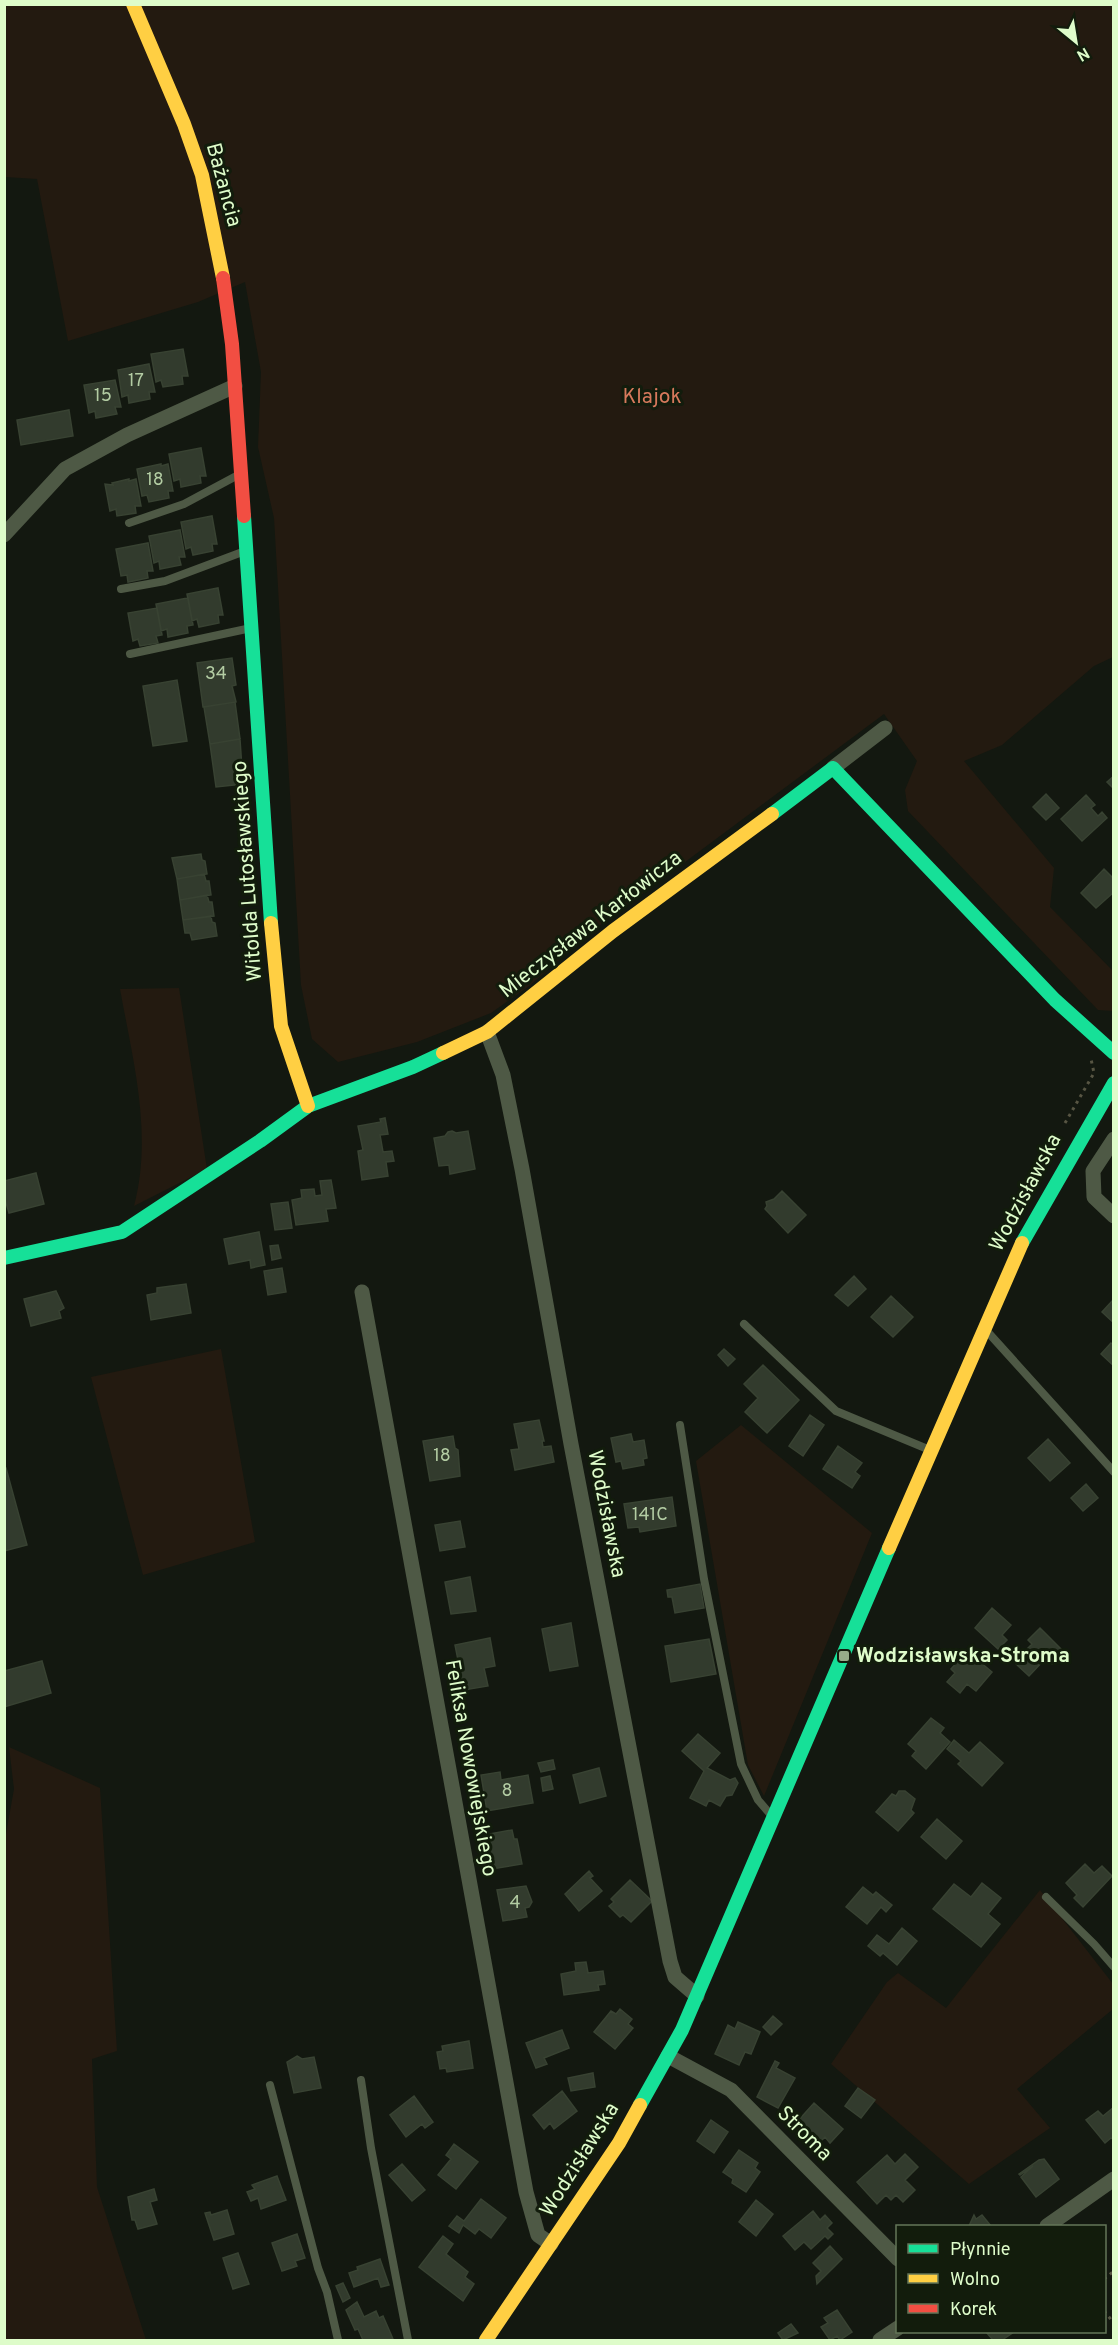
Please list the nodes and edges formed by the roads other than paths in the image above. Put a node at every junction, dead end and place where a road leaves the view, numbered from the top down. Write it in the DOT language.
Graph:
graph roads {
  1 [pos="133,4"];
  2 [pos="235,386"];
  3 [pos="241,473"];
  4 [pos="129,523"];
  5 [pos="4,535"];
  6 [pos="247,551"];
  7 [pos="121,589"];
  8 [pos="252,628"];
  9 [pos="130,654"];
  10 [pos="885,728"];
  11 [pos="833,768"];
  12 [pos="487,1032"];
  13 [pos="1113,1053"];
  14 [pos="1113,1083"];
  15 [pos="308,1106"];
  16 [pos="1113,1139"];
  17 [pos="1113,1216"];
  18 [pos="4,1258"];
  19 [pos="362,1292"];
  20 [pos="744,1324"];
  21 [pos="984,1328"];
  22 [pos="680,1425"];
  23 [pos="932,1450"];
  24 [pos="1113,1472"];
  25 [pos="774,1818"];
  26 [pos="1046,1897"];
  27 [pos="1113,1967"];
  28 [pos="697,1996"];
  29 [pos="668,2056"];
  30 [pos="361,2080"];
  31 [pos="270,2085"];
  32 [pos="1113,2179"];
  33 [pos="1048,2225"];
  34 [pos="551,2244"];
  35 [pos="896,2258"];
  36 [pos="896,2329"];
  37 [pos="338,2340"];
  38 [pos="408,2340"];
  39 [pos="486,2340"];
  40 [pos="880,2340"];
  1 -- 2 [label="street, Bażancia"];
  2 -- 3 [label="street, Witolda Lutosławskiego"];
  2 -- 5 [label="street"];
  3 -- 4 [label="lane"];
  3 -- 6 [label="street, Witolda Lutosławskiego"];
  6 -- 7 [label="lane"];
  6 -- 8 [label="street, Witolda Lutosławskiego"];
  8 -- 9 [label="lane"];
  8 -- 15 [label="street, Witolda Lutosławskiego"];
  10 -- 11 [label="street"];
  11 -- 12 [label="street, Mieczysława Karłowicza"];
  11 -- 13 [label="street"];
  12 -- 15 [label="street, Mieczysława Karłowicza"];
  12 -- 28 [label="street, Wodzisławska"];
  14 -- 21 [label="street, Wodzisławska"];
  15 -- 18 [label="street, Mieczysława Karłowicza"];
  16 -- 17 [label="street"];
  19 -- 34 [label="street, Feliksa Nowowiejskiego"];
  20 -- 23 [label="lane"];
  21 -- 23 [label="street, Wodzisławska"];
  21 -- 24 [label="lane"];
  22 -- 25 [label="lane"];
  23 -- 25 [label="street, Wodzisławska"];
  25 -- 28 [label="street, Wodzisławska"];
  26 -- 27 [label="lane"];
  28 -- 29 [label="street, Wodzisławska"];
  29 -- 34 [label="street, Wodzisławska"];
  29 -- 35 [label="street, Stroma"];
  30 -- 38 [label="lane"];
  31 -- 37 [label="lane"];
  32 -- 33 [label="street"];
  34 -- 39 [label="street, Wodzisławska"];
  36 -- 40 [label="street"];
}
